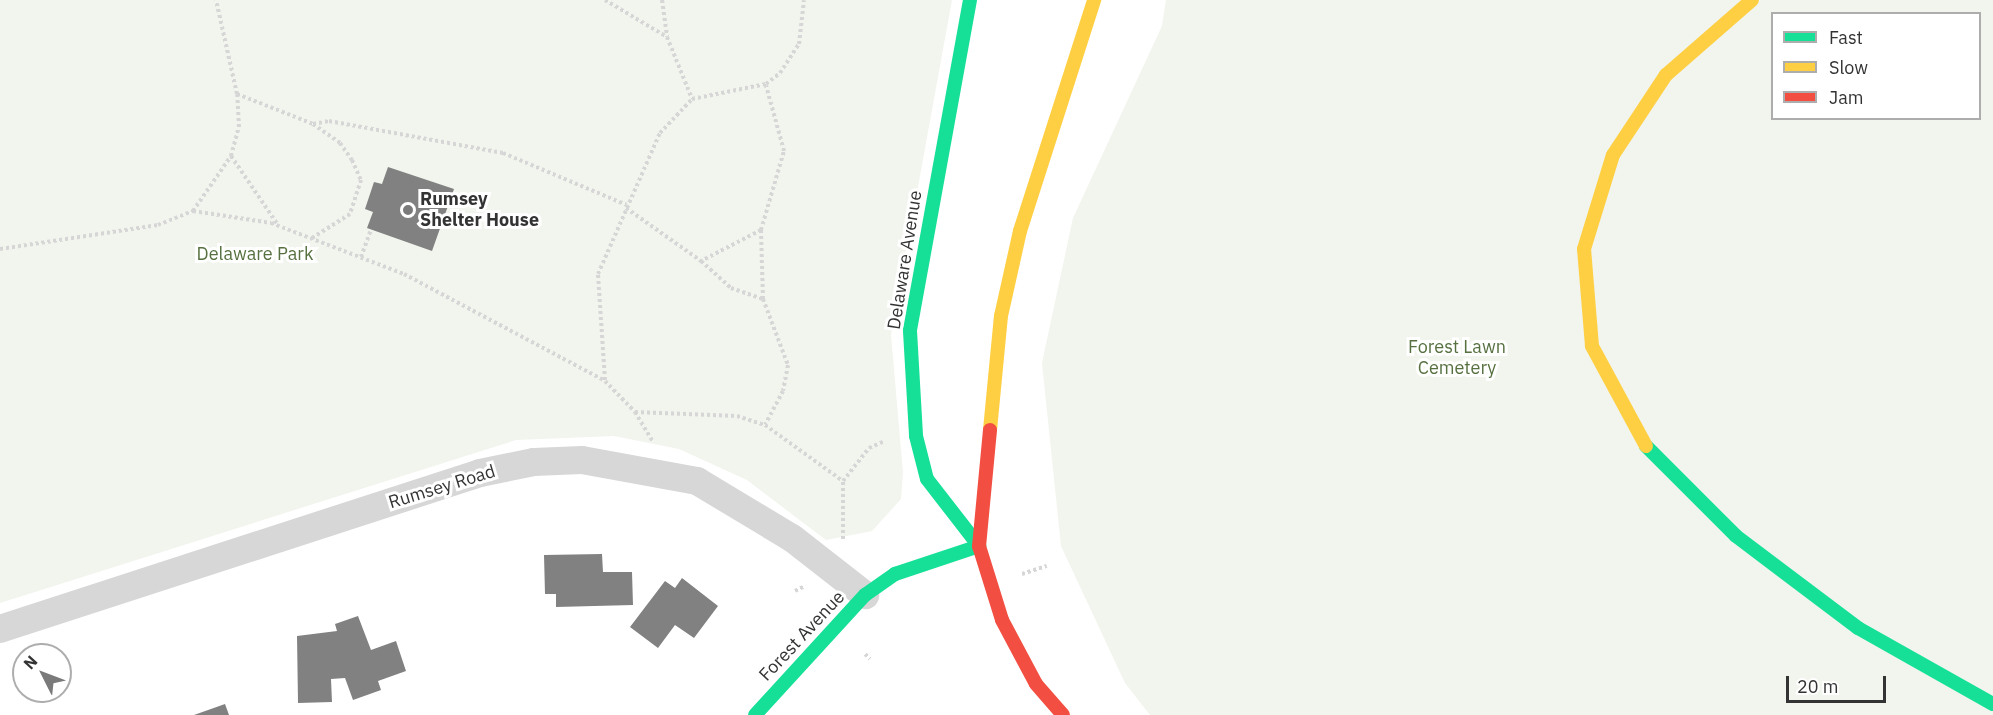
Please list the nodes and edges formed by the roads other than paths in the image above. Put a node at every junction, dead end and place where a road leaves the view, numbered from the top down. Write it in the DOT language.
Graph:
graph roads {
  1 [pos="970,0"];
  2 [pos="1094,0"];
  3 [pos="1752,0"];
  4 [pos="979,546"];
  5 [pos="865,595"];
  6 [pos="0,629"];
  7 [pos="1993,704"];
  8 [pos="755,715"];
  9 [pos="1063,715"];
  1 -- 4 [label="main road, Delaware Avenue"];
  2 -- 4 [label="main road, Delaware Avenue"];
  3 -- 7 [label="main road"];
  4 -- 5 [label="main road, Forest Avenue"];
  4 -- 9 [label="main road, Delaware Avenue"];
  5 -- 6 [label="street, Rumsey Road"];
  5 -- 8 [label="main road, Forest Avenue"];
}
